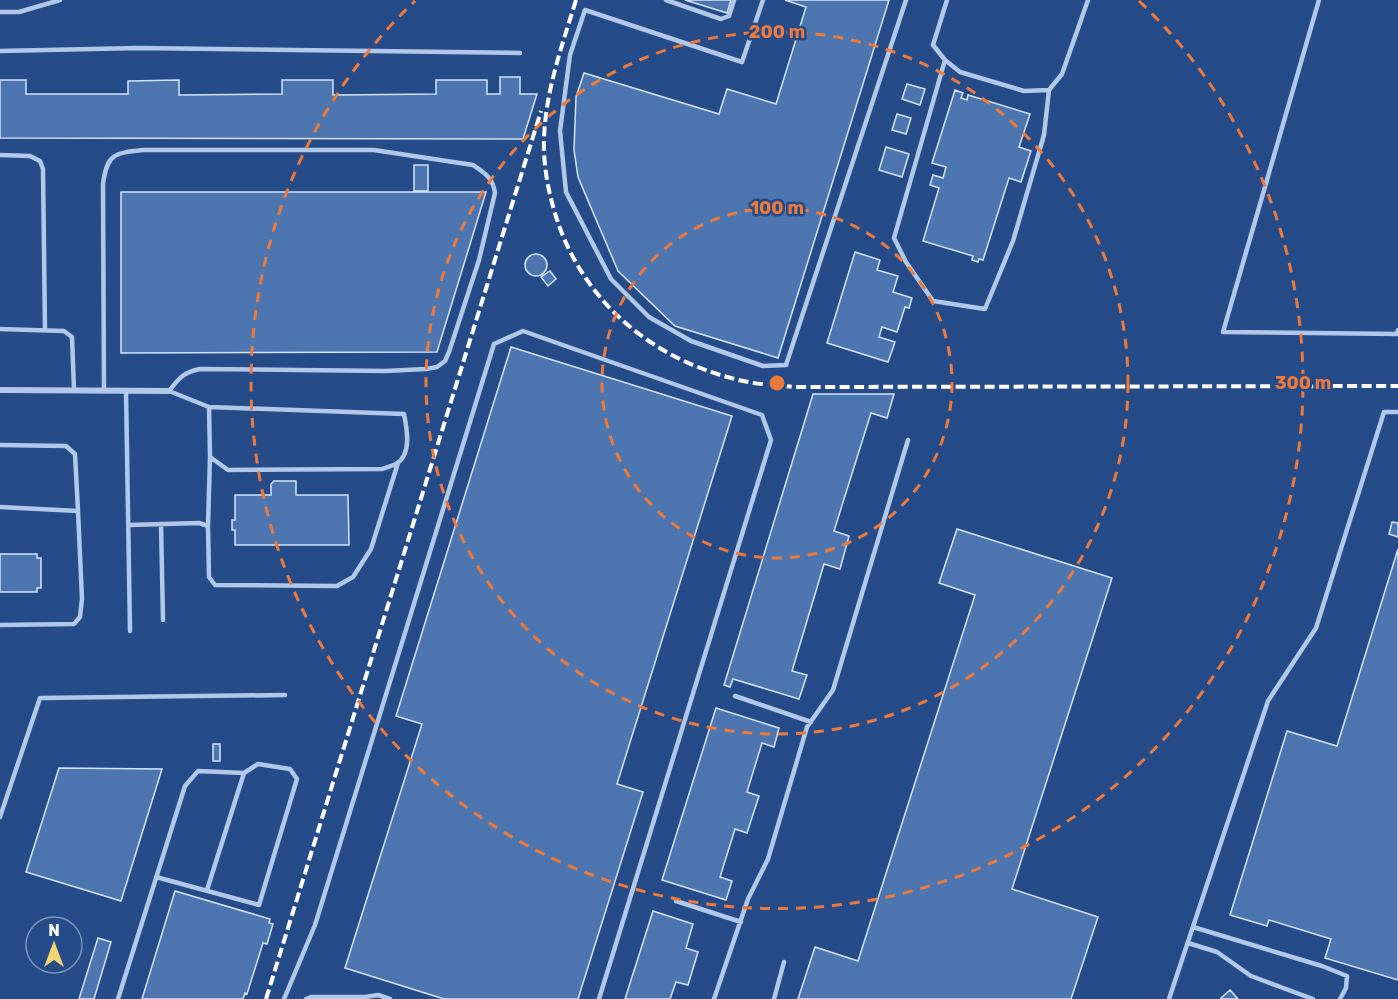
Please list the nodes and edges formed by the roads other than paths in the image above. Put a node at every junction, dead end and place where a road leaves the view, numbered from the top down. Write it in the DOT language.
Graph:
graph roads {
  1 [pos="60,0"];
  2 [pos="666,0"];
  3 [pos="734,0"];
  4 [pos="763,0"];
  5 [pos="906,0"];
  6 [pos="947,0"];
  7 [pos="1088,0"];
  8 [pos="1319,0"];
  9 [pos="45,1"];
  10 [pos="0,12"];
  11 [pos="0,51"];
  12 [pos="520,53"];
  13 [pos="945,60"];
  14 [pos="1048,90"];
  15 [pos="0,155"];
  16 [pos="0,329"];
  17 [pos="45,330"];
  18 [pos="1398,333"];
  19 [pos="0,390"];
  20 [pos="74,390"];
  21 [pos="104,391"];
  22 [pos="126,391"];
  23 [pos="169,391"];
  24 [pos="208,407"];
  25 [pos="1398,412"];
  26 [pos="908,440"];
  27 [pos="0,445"];
  28 [pos="210,457"];
  29 [pos="398,463"];
  30 [pos="0,507"];
  31 [pos="78,511"];
  32 [pos="161,524"];
  33 [pos="129,525"];
  34 [pos="208,526"];
  35 [pos="163,620"];
  36 [pos="0,625"];
  37 [pos="130,631"];
  38 [pos="285,695"];
  39 [pos="735,696"];
  40 [pos="811,722"];
  41 [pos="244,773"];
  42 [pos="0,817"];
  43 [pos="156,877"];
  44 [pos="207,890"];
  45 [pos="676,901"];
  46 [pos="741,922"];
  47 [pos="1193,927"];
  48 [pos="1188,943"];
  49 [pos="784,962"];
  50 [pos="365,998"];
  51 [pos="117,999"];
  52 [pos="284,999"];
  53 [pos="306,999"];
  54 [pos="390,999"];
  55 [pos="599,999"];
  56 [pos="714,999"];
  57 [pos="774,999"];
  58 [pos="1168,999"];
  59 [pos="1312,999"];
  60 [pos="1340,999"];
  1 -- 9 [label="lane"];
  2 -- 3 [label="lane"];
  4 -- 5 [label="lane"];
  6 -- 13 [label="lane"];
  7 -- 14 [label="lane"];
  8 -- 18 [label="lane"];
  9 -- 10 [label="lane"];
  11 -- 12 [label="lane"];
  13 -- 14 [label="lane"];
  13 -- 14 [label="lane"];
  15 -- 17 [label="lane"];
  16 -- 17 [label="lane"];
  17 -- 20 [label="lane"];
  19 -- 20 [label="street"];
  20 -- 21 [label="street"];
  21 -- 22 [label="street"];
  21 -- 23 [label="lane"];
  22 -- 23 [label="street"];
  22 -- 33 [label="lane"];
  23 -- 24 [label="lane"];
  24 -- 28 [label="lane"];
  24 -- 29 [label="lane"];
  25 -- 47 [label="lane"];
  26 -- 40 [label="lane"];
  27 -- 31 [label="lane"];
  28 -- 29 [label="lane"];
  28 -- 34 [label="lane"];
  29 -- 34 [label="lane"];
  30 -- 31 [label="lane"];
  31 -- 36 [label="lane"];
  32 -- 33 [label="lane"];
  32 -- 34 [label="lane"];
  32 -- 35 [label="lane"];
  33 -- 37 [label="lane"];
  38 -- 42 [label="lane"];
  39 -- 40 [label="lane"];
  40 -- 46 [label="lane"];
  41 -- 43 [label="lane"];
  41 -- 44 [label="lane"];
  41 -- 44 [label="lane"];
  43 -- 44 [label="lane"];
  43 -- 51 [label="lane"];
  45 -- 46 [label="lane"];
  46 -- 56 [label="lane"];
  47 -- 48 [label="lane"];
  47 -- 60 [label="lane"];
  48 -- 58 [label="lane"];
  48 -- 59 [label="lane"];
  49 -- 57 [label="lane"];
  50 -- 53 [label="lane"];
  50 -- 54 [label="lane"];
  52 -- 55 [label="lane"];
}
